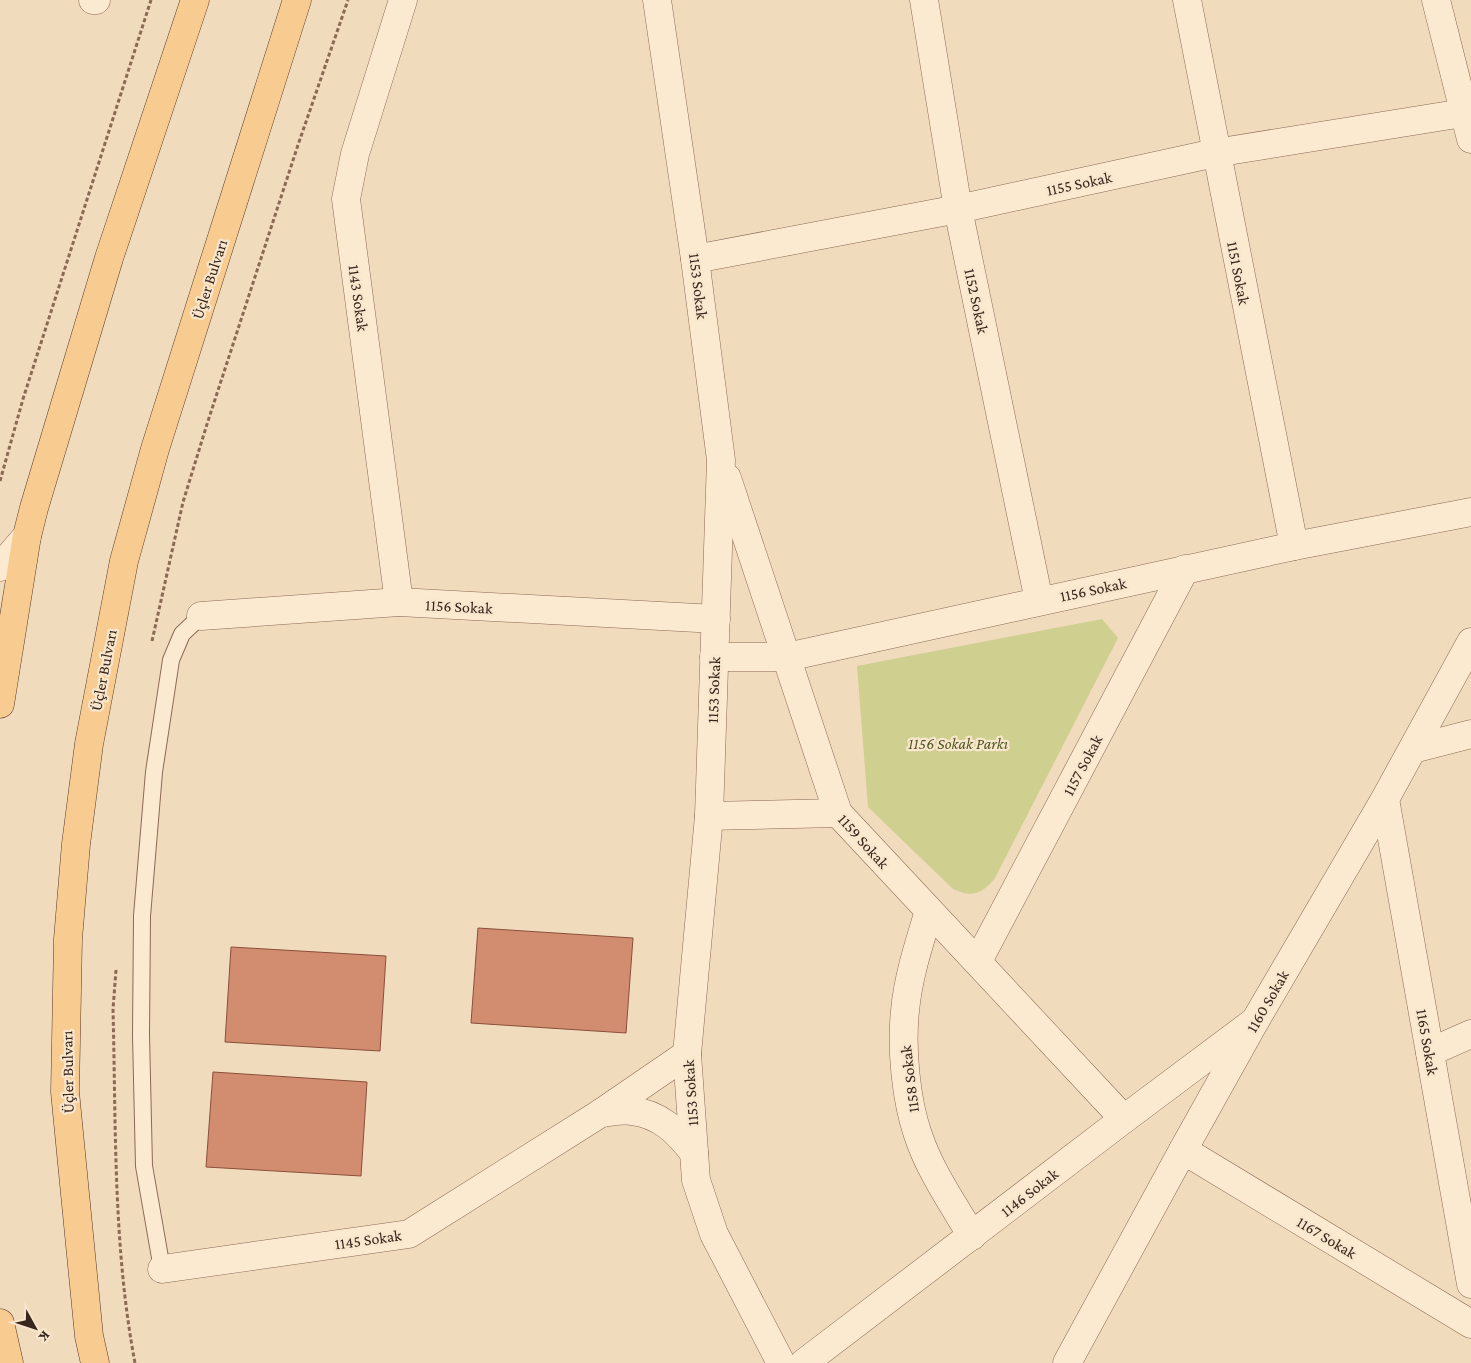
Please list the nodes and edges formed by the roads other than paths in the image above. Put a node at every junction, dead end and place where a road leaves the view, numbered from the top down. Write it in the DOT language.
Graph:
graph roads {
  1 [pos="195,0"];
  2 [pos="297,0"];
  3 [pos="403,0"];
  4 [pos="657,0"];
  5 [pos="924,0"];
  6 [pos="1187,0"];
  7 [pos="1436,0"];
  8 [pos="1464,113"];
  9 [pos="1471,139"];
  10 [pos="1215,153"];
  11 [pos="958,209"];
  12 [pos="695,259"];
  13 [pos="721,460"];
  14 [pos="1471,512"];
  15 [pos="27,536"];
  16 [pos="1294,546"];
  17 [pos="0,567"];
  18 [pos="1185,570"];
  19 [pos="1040,601"];
  20 [pos="399,602"];
  21 [pos="202,616"];
  22 [pos="716,619"];
  23 [pos="1471,642"];
  24 [pos="714,657"];
  25 [pos="786,657"];
  26 [pos="0,704"];
  27 [pos="1471,734"];
  28 [pos="1413,749"];
  29 [pos="1385,800"];
  30 [pos="838,813"];
  31 [pos="709,816"];
  32 [pos="929,911"];
  33 [pos="978,961"];
  34 [pos="1255,1021"];
  35 [pos="1471,1034"];
  36 [pos="1430,1052"];
  37 [pos="687,1054"];
  38 [pos="601,1113"];
  39 [pos="1124,1119"];
  40 [pos="1183,1150"];
  41 [pos="694,1153"];
  42 [pos="972,1236"];
  43 [pos="162,1269"];
  44 [pos="1471,1284"];
  45 [pos="0,1323"];
  46 [pos="1471,1324"];
  47 [pos="9,1363"];
  48 [pos="95,1363"];
  49 [pos="781,1363"];
  50 [pos="804,1363"];
  51 [pos="1067,1363"];
  1 -- 15 [label="main road"];
  2 -- 48 [label="main road, Üçler Bulvarı"];
  3 -- 20 [label="street, 1143 Sokak"];
  4 -- 12 [label="street, 1153 Sokak"];
  5 -- 11 [label="street, 1152 Sokak"];
  6 -- 10 [label="street, 1151 Sokak"];
  7 -- 8 [label="street"];
  8 -- 9 [label="street"];
  8 -- 10 [label="street, 1155 Sokak"];
  10 -- 11 [label="street, 1155 Sokak"];
  10 -- 16 [label="street, 1151 Sokak"];
  11 -- 12 [label="street, 1155 Sokak"];
  11 -- 19 [label="street, 1152 Sokak"];
  12 -- 13 [label="street, 1153 Sokak"];
  13 -- 22 [label="street, 1153 Sokak"];
  13 -- 25 [label="street, 1159 Sokak"];
  14 -- 16 [label="street, 1156 Sokak"];
  15 -- 17 [label="street"];
  15 -- 26 [label="main road"];
  16 -- 18 [label="street, 1156 Sokak"];
  18 -- 19 [label="street, 1156 Sokak"];
  18 -- 33 [label="street, 1157 Sokak"];
  19 -- 25 [label="street, 1156 Sokak"];
  20 -- 21 [label="street, 1156 Sokak"];
  20 -- 22 [label="street, 1156 Sokak"];
  21 -- 43 [label="lane"];
  22 -- 24 [label="street, 1153 Sokak"];
  23 -- 28 [label="street, 1160 Sokak"];
  24 -- 25 [label="street, 1156 Sokak"];
  24 -- 31 [label="street, 1153 Sokak"];
  25 -- 30 [label="street, 1159 Sokak"];
  27 -- 28 [label="street"];
  28 -- 29 [label="street, 1160 Sokak"];
  29 -- 34 [label="street, 1160 Sokak"];
  29 -- 36 [label="street, 1165 Sokak"];
  30 -- 31 [label="street"];
  30 -- 32 [label="street, 1159 Sokak"];
  31 -- 37 [label="street, 1153 Sokak"];
  32 -- 33 [label="street, 1159 Sokak"];
  32 -- 42 [label="street, 1158 Sokak"];
  33 -- 39 [label="street, 1159 Sokak"];
  34 -- 39 [label="street, 1146 Sokak"];
  34 -- 40 [label="street, 1160 Sokak"];
  35 -- 36 [label="street"];
  36 -- 44 [label="street, 1165 Sokak"];
  37 -- 38 [label="street, 1145 Sokak"];
  37 -- 41 [label="street, 1153 Sokak"];
  38 -- 41 [label="street, 1145 Sokak"];
  38 -- 43 [label="street, 1145 Sokak"];
  39 -- 42 [label="street, 1146 Sokak"];
  40 -- 46 [label="street, 1167 Sokak"];
  40 -- 51 [label="street, 1160 Sokak"];
  41 -- 49 [label="street, 1153 Sokak"];
  42 -- 50 [label="street, 1146 Sokak"];
  45 -- 47 [label="main road"];
}
